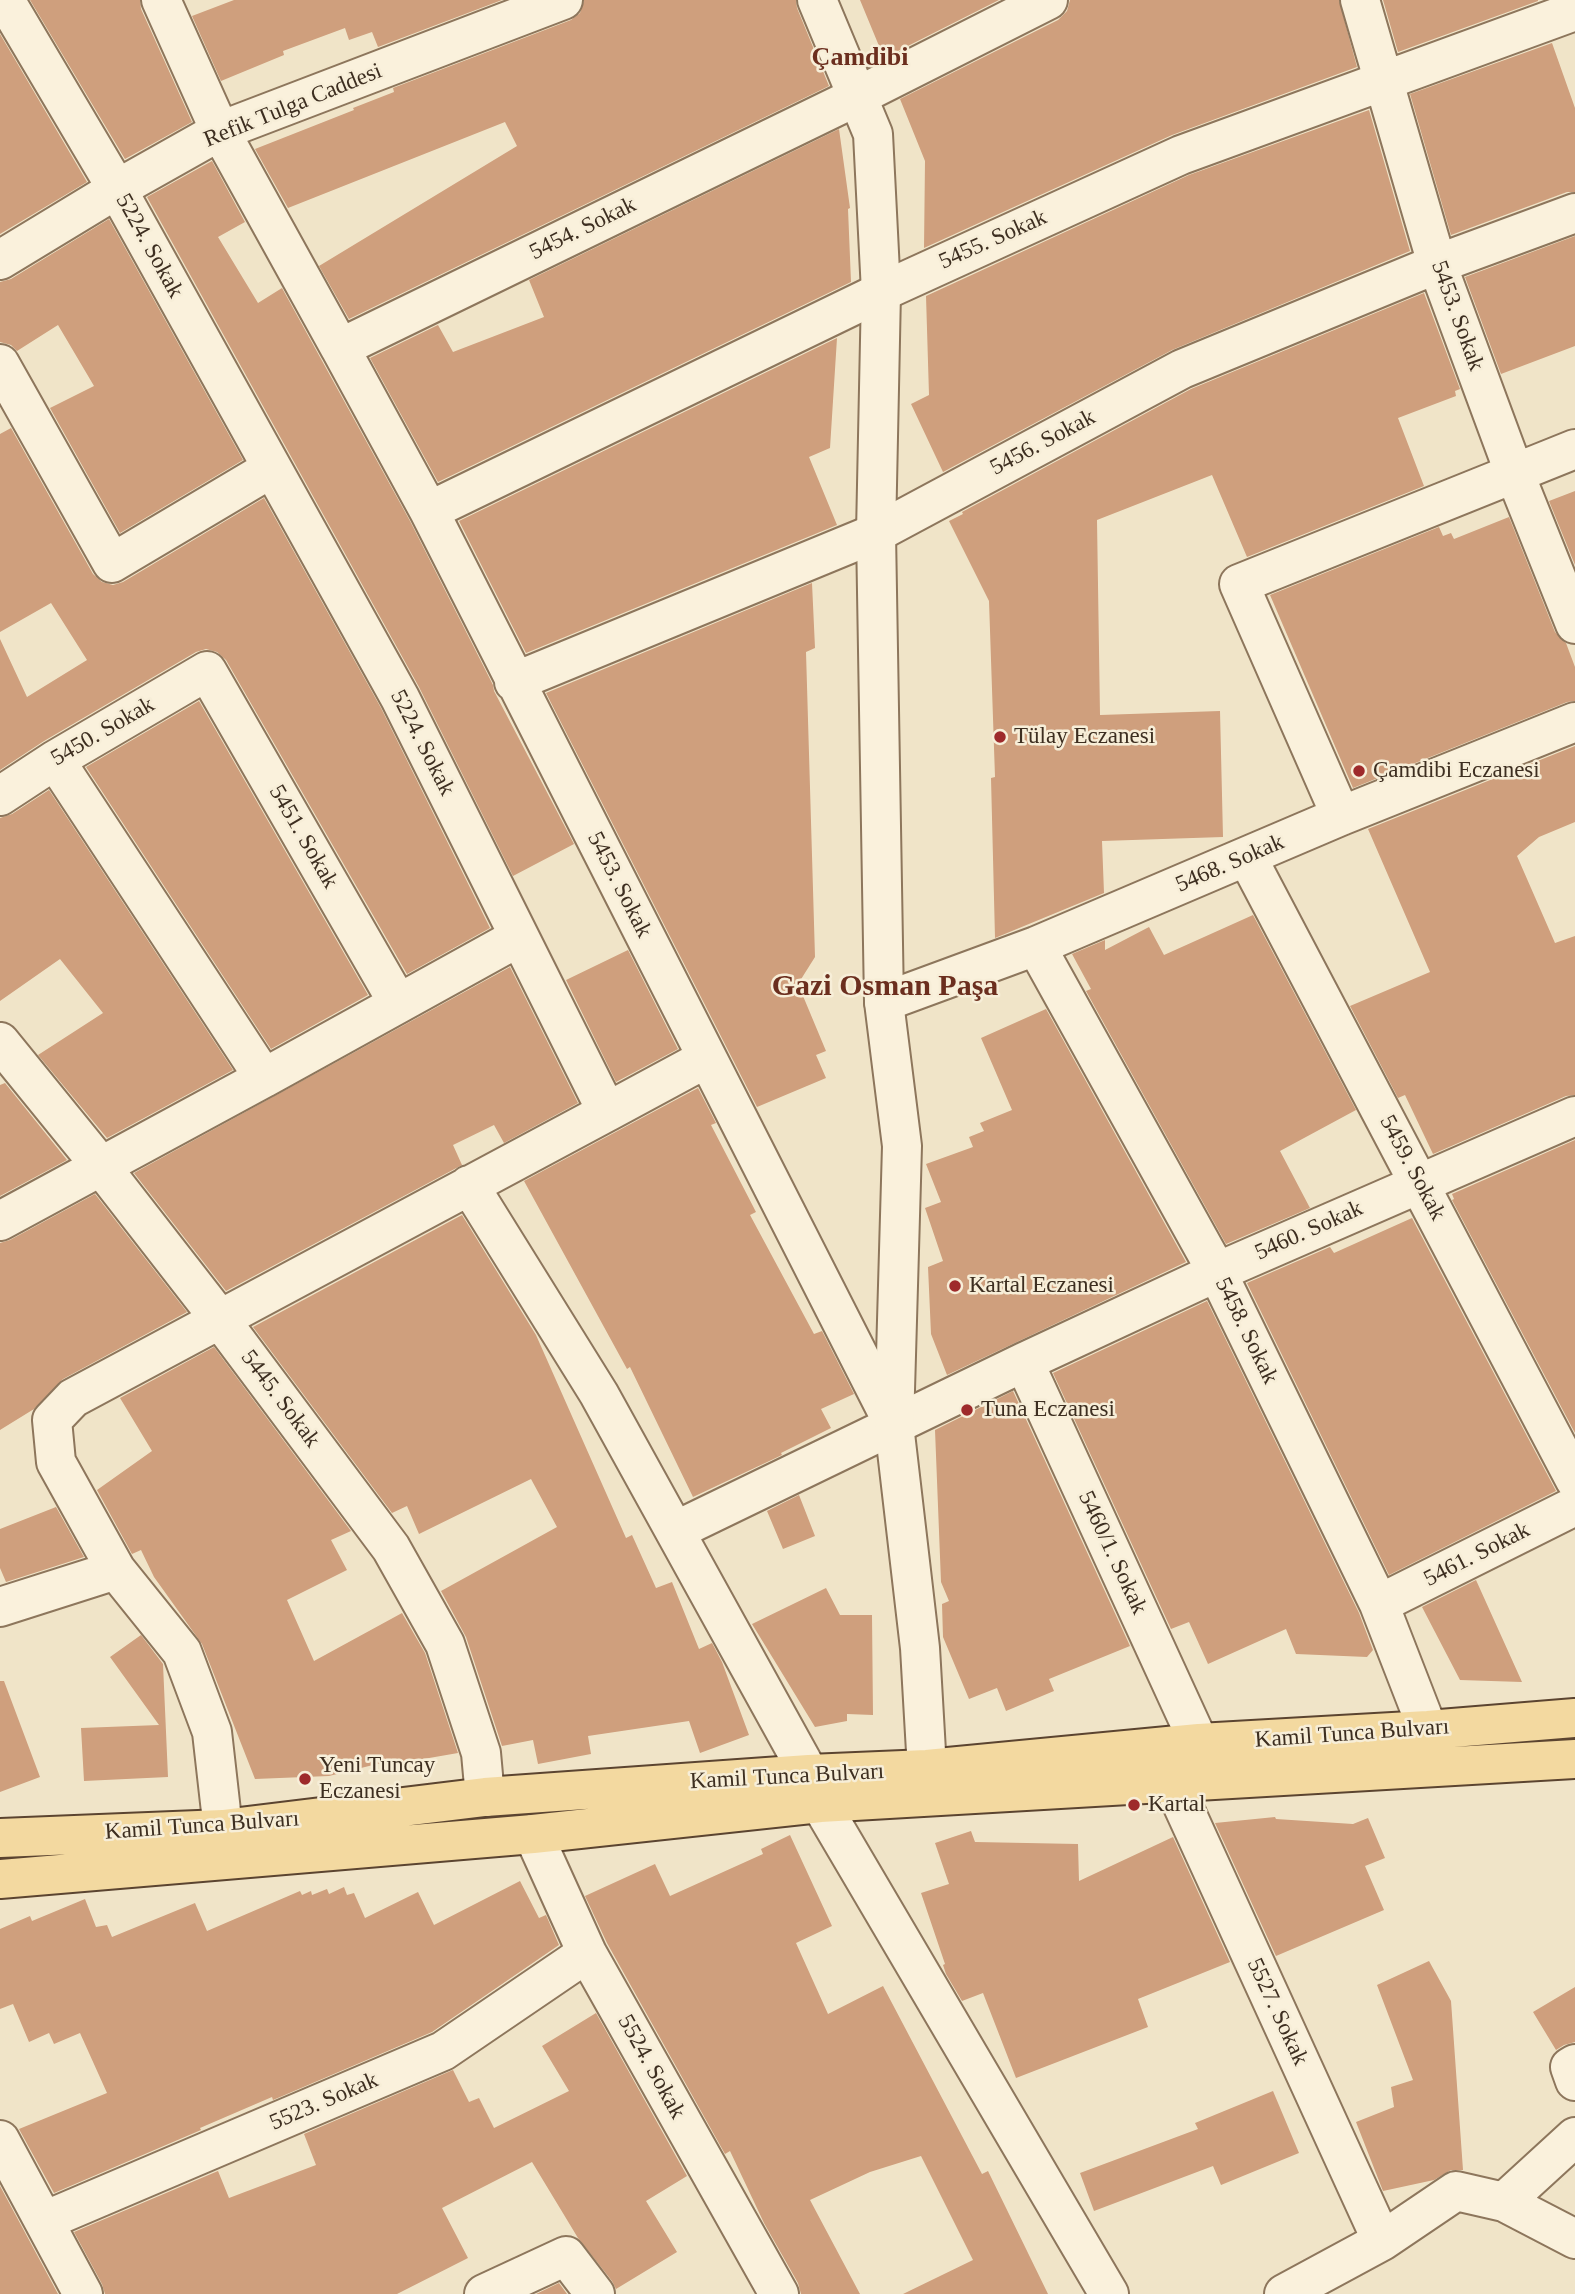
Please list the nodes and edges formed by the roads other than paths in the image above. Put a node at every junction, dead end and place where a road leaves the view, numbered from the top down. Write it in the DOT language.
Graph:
graph roads {
  1 [pos="5,0"];
  2 [pos="161,0"];
  3 [pos="563,0"];
  4 [pos="817,0"];
  5 [pos="1048,0"];
  6 [pos="1360,0"];
  7 [pos="1575,11"];
  8 [pos="1385,82"];
  9 [pos="858,96"];
  10 [pos="220,131"];
  11 [pos="117,189"];
  12 [pos="1575,213"];
  13 [pos="0,260"];
  14 [pos="1437,264"];
  15 [pos="881,292"];
  16 [pos="340,348"];
  17 [pos="0,364"];
  18 [pos="1575,449"];
  19 [pos="272,468"];
  20 [pos="1514,472"];
  21 [pos="429,510"];
  22 [pos="876,533"];
  23 [pos="1575,624"];
  24 [pos="207,671"];
  25 [pos="514,681"];
  26 [pos="1575,722"];
  27 [pos="55,760"];
  28 [pos="0,796"];
  29 [pos="1341,816"];
  30 [pos="1247,857"];
  31 [pos="520,937"];
  32 [pos="1036,946"];
  33 [pos="884,1002"];
  34 [pos="398,1003"];
  35 [pos="707,1058"];
  36 [pos="6,1059"];
  37 [pos="264,1077"];
  38 [pos="607,1112"];
  39 [pos="1575,1116"];
  40 [pos="100,1165"];
  41 [pos="1420,1183"];
  42 [pos="469,1185"];
  43 [pos="0,1221"];
  44 [pos="1217,1272"];
  45 [pos="219,1318"];
  46 [pos="1024,1362"];
  47 [pos="894,1425"];
  48 [pos="1575,1480"];
  49 [pos="1575,1506"];
  50 [pos="675,1531"];
  51 [pos="116,1570"];
  52 [pos="1380,1604"];
  53 [pos="0,1607"];
  54 [pos="1575,1718"];
  55 [pos="1428,1730"];
  56 [pos="1199,1743"];
  57 [pos="1575,1759"];
  58 [pos="926,1769"];
  59 [pos="1172,1782"];
  60 [pos="815,1789"];
  61 [pos="485,1797"];
  62 [pos="223,1829"];
  63 [pos="533,1834"];
  64 [pos="0,1838"];
  65 [pos="0,1880"];
  66 [pos="587,1953"];
  67 [pos="1575,2064"];
  68 [pos="1575,2081"];
  69 [pos="1575,2137"];
  70 [pos="0,2140"];
  71 [pos="1504,2202"];
  72 [pos="44,2221"];
  73 [pos="1575,2239"];
  74 [pos="1382,2241"];
  75 [pos="83,2294"];
  76 [pos="484,2294"];
  77 [pos="595,2294"];
  78 [pos="779,2294"];
  79 [pos="1109,2294"];
  80 [pos="1284,2294"];
  1 -- 11 [label="street, 5224. Sokak"];
  2 -- 10 [label="street"];
  3 -- 10 [label="street, Refik Tulga Caddesi"];
  4 -- 9 [label="street"];
  5 -- 9 [label="street, 5454. Sokak"];
  6 -- 8 [label="street, 5453. Sokak"];
  7 -- 8 [label="street, 5455. Sokak"];
  8 -- 14 [label="street, 5453. Sokak"];
  8 -- 15 [label="street, 5455. Sokak"];
  9 -- 15 [label="street"];
  9 -- 16 [label="street, 5454. Sokak"];
  10 -- 11 [label="street, Refik Tulga Caddesi"];
  10 -- 16 [label="street"];
  11 -- 13 [label="street, Refik Tulga Caddesi"];
  11 -- 19 [label="street, 5224. Sokak"];
  12 -- 14 [label="street, 5456. Sokak"];
  14 -- 20 [label="street, 5453. Sokak"];
  14 -- 22 [label="street, 5456. Sokak"];
  15 -- 21 [label="street, 5455. Sokak"];
  15 -- 22 [label="street"];
  16 -- 21 [label="street, 5453. Sokak"];
  17 -- 19 [label="street"];
  18 -- 20 [label="street"];
  19 -- 31 [label="street, 5224. Sokak"];
  20 -- 23 [label="street, 5453. Sokak"];
  20 -- 29 [label="street"];
  21 -- 25 [label="street, 5453. Sokak"];
  22 -- 25 [label="street, 5456. Sokak"];
  22 -- 33 [label="street"];
  24 -- 27 [label="street, 5450. Sokak"];
  24 -- 34 [label="street, 5451. Sokak"];
  25 -- 35 [label="street, 5453. Sokak"];
  26 -- 29 [label="street, 5468. Sokak"];
  27 -- 28 [label="street, 5450. Sokak"];
  27 -- 37 [label="street"];
  29 -- 30 [label="street, 5468. Sokak"];
  30 -- 32 [label="street, 5468. Sokak"];
  30 -- 41 [label="street, 5459. Sokak"];
  31 -- 34 [label="street"];
  31 -- 38 [label="street, 5224. Sokak"];
  32 -- 33 [label="street, 5468. Sokak"];
  32 -- 44 [label="street, 5458. Sokak"];
  33 -- 47 [label="street"];
  34 -- 37 [label="street"];
  35 -- 38 [label="street"];
  35 -- 47 [label="street, 5453. Sokak"];
  36 -- 40 [label="street, 5445. Sokak"];
  37 -- 40 [label="street"];
  38 -- 42 [label="street"];
  39 -- 41 [label="street, 5460. Sokak"];
  40 -- 43 [label="street"];
  40 -- 45 [label="street, 5445. Sokak"];
  41 -- 44 [label="street, 5460. Sokak"];
  41 -- 48 [label="street, 5459. Sokak"];
  42 -- 45 [label="street"];
  42 -- 50 [label="street"];
  44 -- 46 [label="street, 5460. Sokak"];
  44 -- 52 [label="street, 5458. Sokak"];
  45 -- 51 [label="street"];
  45 -- 61 [label="street, 5445. Sokak"];
  46 -- 47 [label="street, 5460. Sokak"];
  46 -- 56 [label="street, 5460/1. Sokak"];
  47 -- 50 [label="street, 5460. Sokak"];
  47 -- 58 [label="street"];
  49 -- 52 [label="street, 5461. Sokak"];
  50 -- 60 [label="street"];
  51 -- 53 [label="street"];
  51 -- 62 [label="street"];
  52 -- 55 [label="street, 5458. Sokak"];
  54 -- 55 [label="main road, Kamil Tunca Bulvarı"];
  55 -- 56 [label="main road, Kamil Tunca Bulvarı"];
  56 -- 58 [label="main road, Kamil Tunca Bulvarı"];
  57 -- 59 [label="main road, Kamil Tunca Bulvarı"];
  58 -- 60 [label="main road, Kamil Tunca Bulvarı"];
  59 -- 60 [label="main road, Kamil Tunca Bulvarı"];
  59 -- 74 [label="street, 5527. Sokak"];
  60 -- 61 [label="main road, Kamil Tunca Bulvarı"];
  60 -- 63 [label="main road, Kamil Tunca Bulvarı"];
  60 -- 79 [label="street"];
  61 -- 62 [label="main road, Kamil Tunca Bulvarı"];
  62 -- 64 [label="main road, Kamil Tunca Bulvarı"];
  63 -- 65 [label="main road, Kamil Tunca Bulvarı"];
  63 -- 66 [label="street, 5524. Sokak"];
  66 -- 72 [label="street, 5523. Sokak"];
  66 -- 78 [label="street, 5524. Sokak"];
  67 -- 68 [label="street"];
  69 -- 71 [label="street"];
  70 -- 72 [label="street"];
  71 -- 73 [label="street"];
  71 -- 74 [label="street"];
  72 -- 75 [label="street"];
  74 -- 80 [label="street"];
  76 -- 77 [label="street"];
}
